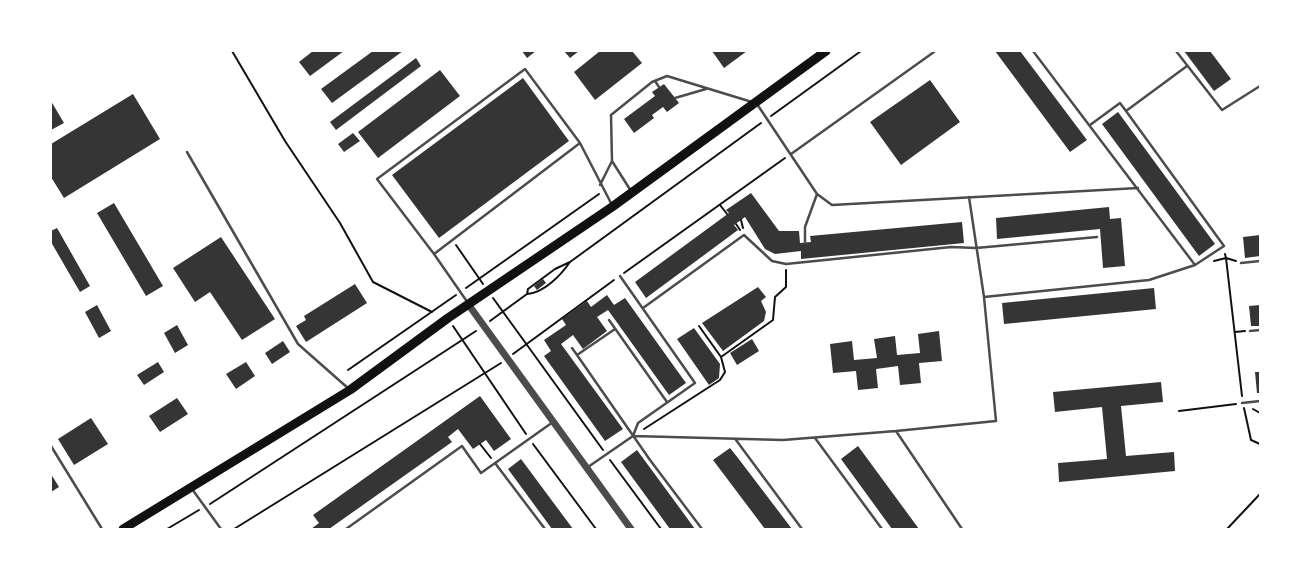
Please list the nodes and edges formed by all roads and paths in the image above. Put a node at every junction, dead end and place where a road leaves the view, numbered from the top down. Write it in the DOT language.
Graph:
graph roads {
  1 [pos="232,51"];
  2 [pos="826,51"];
  3 [pos="861,51"];
  4 [pos="1033,51"];
  5 [pos="1176,51"];
  6 [pos="934,52"];
  7 [pos="1187,66"];
  8 [pos="655,81"];
  9 [pos="1260,86"];
  10 [pos="659,87"];
  11 [pos="707,89"];
  12 [pos="675,98"];
  13 [pos="755,102"];
  14 [pos="1126,110"];
  15 [pos="767,119"];
  16 [pos="1090,126"];
  17 [pos="580,143"];
  18 [pos="186,152"];
  19 [pos="791,154"];
  20 [pos="612,161"];
  21 [pos="600,185"];
  22 [pos="1138,188"];
  23 [pos="603,191"];
  24 [pos="632,192"];
  25 [pos="817,194"];
  26 [pos="969,197"];
  27 [pos="720,205"];
  28 [pos="612,206"];
  29 [pos="727,214"];
  30 [pos="741,220"];
  31 [pos="744,235"];
  32 [pos="1097,237"];
  33 [pos="452,240"];
  34 [pos="805,243"];
  35 [pos="1224,246"];
  36 [pos="976,248"];
  37 [pos="434,254"];
  38 [pos="1226,258"];
  39 [pos="1260,261"];
  40 [pos="570,262"];
  41 [pos="1241,263"];
  42 [pos="786,264"];
  43 [pos="1195,265"];
  44 [pos="620,276"];
  45 [pos="479,278"];
  46 [pos="488,290"];
  47 [pos="460,292"];
  48 [pos="527,294"];
  49 [pos="984,297"];
  50 [pos="468,304"];
  51 [pos="440,306"];
  52 [pos="644,308"];
  53 [pos="503,311"];
  54 [pos="432,312"];
  55 [pos="448,318"];
  56 [pos="609,320"];
  57 [pos="484,325"];
  58 [pos="699,326"];
  59 [pos="615,329"];
  60 [pos="1260,330"];
  61 [pos="1250,331"];
  62 [pos="1235,332"];
  63 [pos="463,340"];
  64 [pos="527,344"];
  65 [pos="572,348"];
  66 [pos="577,355"];
  67 [pos="721,357"];
  68 [pos="508,358"];
  69 [pos="348,370"];
  70 [pos="486,374"];
  71 [pos="350,390"];
  72 [pos="1260,401"];
  73 [pos="667,402"];
  74 [pos="1242,403"];
  75 [pos="1179,410"];
  76 [pos="553,422"];
  77 [pos="896,431"];
  78 [pos="633,436"];
  79 [pos="529,438"];
  80 [pos="815,438"];
  81 [pos="736,440"];
  82 [pos="480,444"];
  83 [pos="1260,444"];
  84 [pos="51,446"];
  85 [pos="607,455"];
  86 [pos="495,463"];
  87 [pos="587,468"];
  88 [pos="192,488"];
  89 [pos="1260,494"];
  90 [pos="205,507"];
  91 [pos="102,529"];
  92 [pos="122,529"];
  93 [pos="168,529"];
  94 [pos="221,529"];
  95 [pos="234,529"];
  96 [pos="346,529"];
  97 [pos="545,529"];
  98 [pos="596,529"];
  99 [pos="631,529"];
  100 [pos="661,529"];
  101 [pos="702,529"];
  102 [pos="802,529"];
  103 [pos="882,529"];
  104 [pos="962,529"];
  105 [pos="1227,529"];
  1 -- 54 [label="path"];
  2 -- 13 [label="main road"];
  3 -- 15 [label="path"];
  4 -- 16 [label="lane"];
  5 -- 7 [label="lane"];
  6 -- 19 [label="lane"];
  7 -- 9 [label="lane"];
  7 -- 14 [label="lane"];
  8 -- 10 [label="lane"];
  8 -- 11 [label="lane"];
  8 -- 20 [label="lane"];
  11 -- 12 [label="lane"];
  11 -- 13 [label="lane"];
  13 -- 15 [label="lane"];
  13 -- 24 [label="main road"];
  14 -- 16 [label="lane"];
  14 -- 35 [label="lane"];
  15 -- 19 [label="lane"];
  15 -- 40 [label="path"];
  16 -- 22 [label="lane"];
  17 -- 21 [label="lane"];
  17 -- 33 [label="lane"];
  17 -- 37 [label="lane"];
  18 -- 71 [label="lane"];
  19 -- 25 [label="lane"];
  19 -- 27 [label="path"];
  20 -- 21 [label="lane"];
  20 -- 24 [label="lane"];
  21 -- 23 [label="lane"];
  22 -- 26 [label="lane"];
  22 -- 43 [label="lane"];
  23 -- 28 [label="lane"];
  23 -- 45 [label="path"];
  24 -- 28 [label="main road"];
  25 -- 26 [label="lane"];
  25 -- 34 [label="lane"];
  26 -- 36 [label="lane"];
  27 -- 29 [label="path"];
  27 -- 44 [label="path"];
  28 -- 46 [label="main road"];
  30 -- 31 [label="path"];
  31 -- 42 [label="lane"];
  31 -- 52 [label="lane"];
  32 -- 36 [label="lane"];
  33 -- 37 [label="lane"];
  33 -- 45 [label="path"];
  35 -- 38 [label="path"];
  35 -- 43 [label="lane"];
  36 -- 42 [label="lane"];
  36 -- 49 [label="lane"];
  37 -- 47 [label="lane"];
  38 -- 41 [label="path"];
  38 -- 43 [label="path"];
  38 -- 62 [label="path"];
  39 -- 41 [label="lane"];
  40 -- 48 [label="path"];
  40 -- 48 [label="path"];
  42 -- 67 [label="path"];
  43 -- 49 [label="lane"];
  44 -- 52 [label="lane"];
  44 -- 64 [label="path"];
  45 -- 46 [label="path"];
  45 -- 47 [label="path"];
  46 -- 50 [label="main road"];
  46 -- 53 [label="path"];
  47 -- 50 [label="lane"];
  47 -- 51 [label="path"];
  48 -- 53 [label="path"];
  49 -- 77 [label="lane"];
  50 -- 55 [label="main road"];
  50 -- 57 [label="street"];
  51 -- 54 [label="path"];
  51 -- 55 [label="path"];
  52 -- 73 [label="lane"];
  53 -- 57 [label="path"];
  53 -- 64 [label="path"];
  54 -- 69 [label="path"];
  55 -- 63 [label="path"];
  55 -- 71 [label="main road"];
  56 -- 59 [label="lane"];
  57 -- 63 [label="path"];
  57 -- 68 [label="street"];
  58 -- 67 [label="path"];
  59 -- 66 [label="lane"];
  59 -- 73 [label="lane"];
  60 -- 61 [label="lane"];
  61 -- 62 [label="path"];
  62 -- 74 [label="path"];
  63 -- 70 [label="path"];
  63 -- 90 [label="path"];
  64 -- 68 [label="path"];
  64 -- 85 [label="path"];
  65 -- 66 [label="lane"];
  66 -- 78 [label="lane"];
  67 -- 78 [label="path"];
  68 -- 70 [label="path"];
  68 -- 76 [label="street"];
  70 -- 79 [label="path"];
  70 -- 95 [label="path"];
  71 -- 88 [label="main road"];
  72 -- 74 [label="lane"];
  73 -- 78 [label="lane"];
  74 -- 75 [label="path"];
  74 -- 83 [label="path"];
  76 -- 79 [label="lane"];
  76 -- 87 [label="street"];
  77 -- 80 [label="lane"];
  77 -- 104 [label="lane"];
  78 -- 81 [label="lane"];
  78 -- 85 [label="lane"];
  78 -- 101 [label="lane"];
  79 -- 86 [label="lane"];
  79 -- 98 [label="path"];
  80 -- 81 [label="lane"];
  80 -- 103 [label="lane"];
  81 -- 102 [label="lane"];
  82 -- 86 [label="path"];
  84 -- 91 [label="lane"];
  85 -- 87 [label="lane"];
  85 -- 100 [label="path"];
  86 -- 96 [label="lane"];
  86 -- 97 [label="lane"];
  87 -- 99 [label="street"];
  88 -- 90 [label="lane"];
  88 -- 92 [label="main road"];
  89 -- 105 [label="path"];
  90 -- 93 [label="path"];
  90 -- 94 [label="lane"];
}
